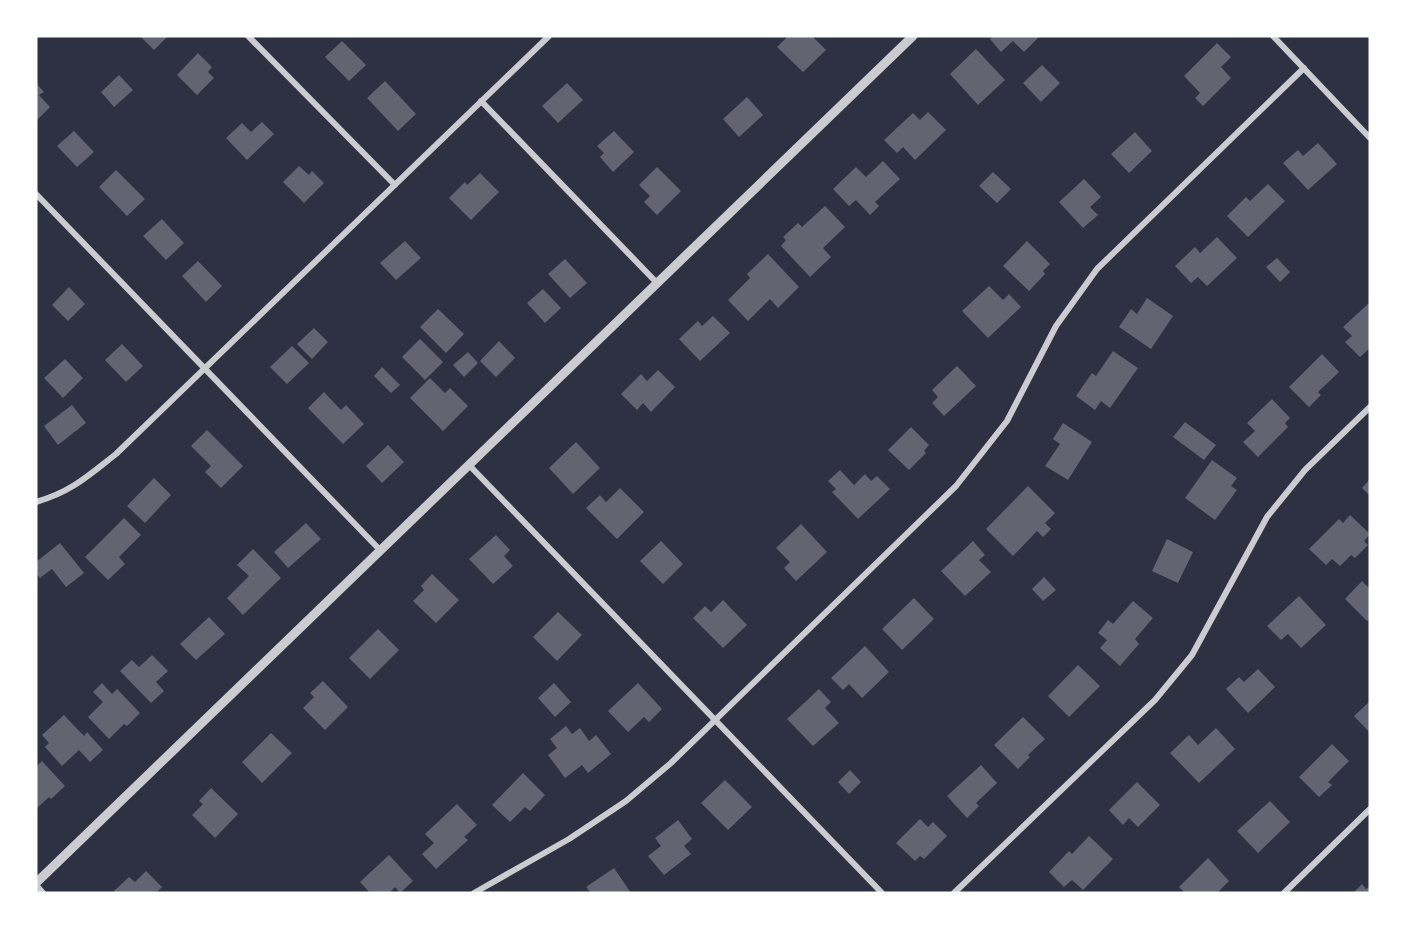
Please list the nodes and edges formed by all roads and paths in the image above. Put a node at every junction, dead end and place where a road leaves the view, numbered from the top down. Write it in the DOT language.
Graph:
graph roads {
  1 [pos="248,36"];
  2 [pos="549,36"];
  3 [pos="913,36"];
  4 [pos="1273,36"];
  5 [pos="1304,69"];
  6 [pos="481,101"];
  7 [pos="1370,138"];
  8 [pos="395,184"];
  9 [pos="36,194"];
  10 [pos="657,283"];
  11 [pos="204,368"];
  12 [pos="1370,407"];
  13 [pos="469,465"];
  14 [pos="36,502"];
  15 [pos="380,550"];
  16 [pos="716,720"];
  17 [pos="1370,809"];
  18 [pos="36,884"];
  19 [pos="43,893"];
  20 [pos="474,893"];
  21 [pos="882,893"];
  22 [pos="954,893"];
  23 [pos="1284,893"];
  1 -- 8 [label="street"];
  2 -- 6 [label="street"];
  3 -- 10 [label="street"];
  4 -- 5 [label="street"];
  5 -- 7 [label="street"];
  5 -- 16 [label="street"];
  6 -- 8 [label="street"];
  6 -- 10 [label="street"];
  8 -- 11 [label="street"];
  9 -- 11 [label="street"];
  10 -- 13 [label="street"];
  11 -- 14 [label="street"];
  11 -- 15 [label="street"];
  12 -- 22 [label="street"];
  13 -- 15 [label="street"];
  13 -- 16 [label="street"];
  15 -- 18 [label="street"];
  16 -- 20 [label="street"];
  16 -- 21 [label="street"];
  17 -- 23 [label="street"];
  18 -- 19 [label="street"];
}
